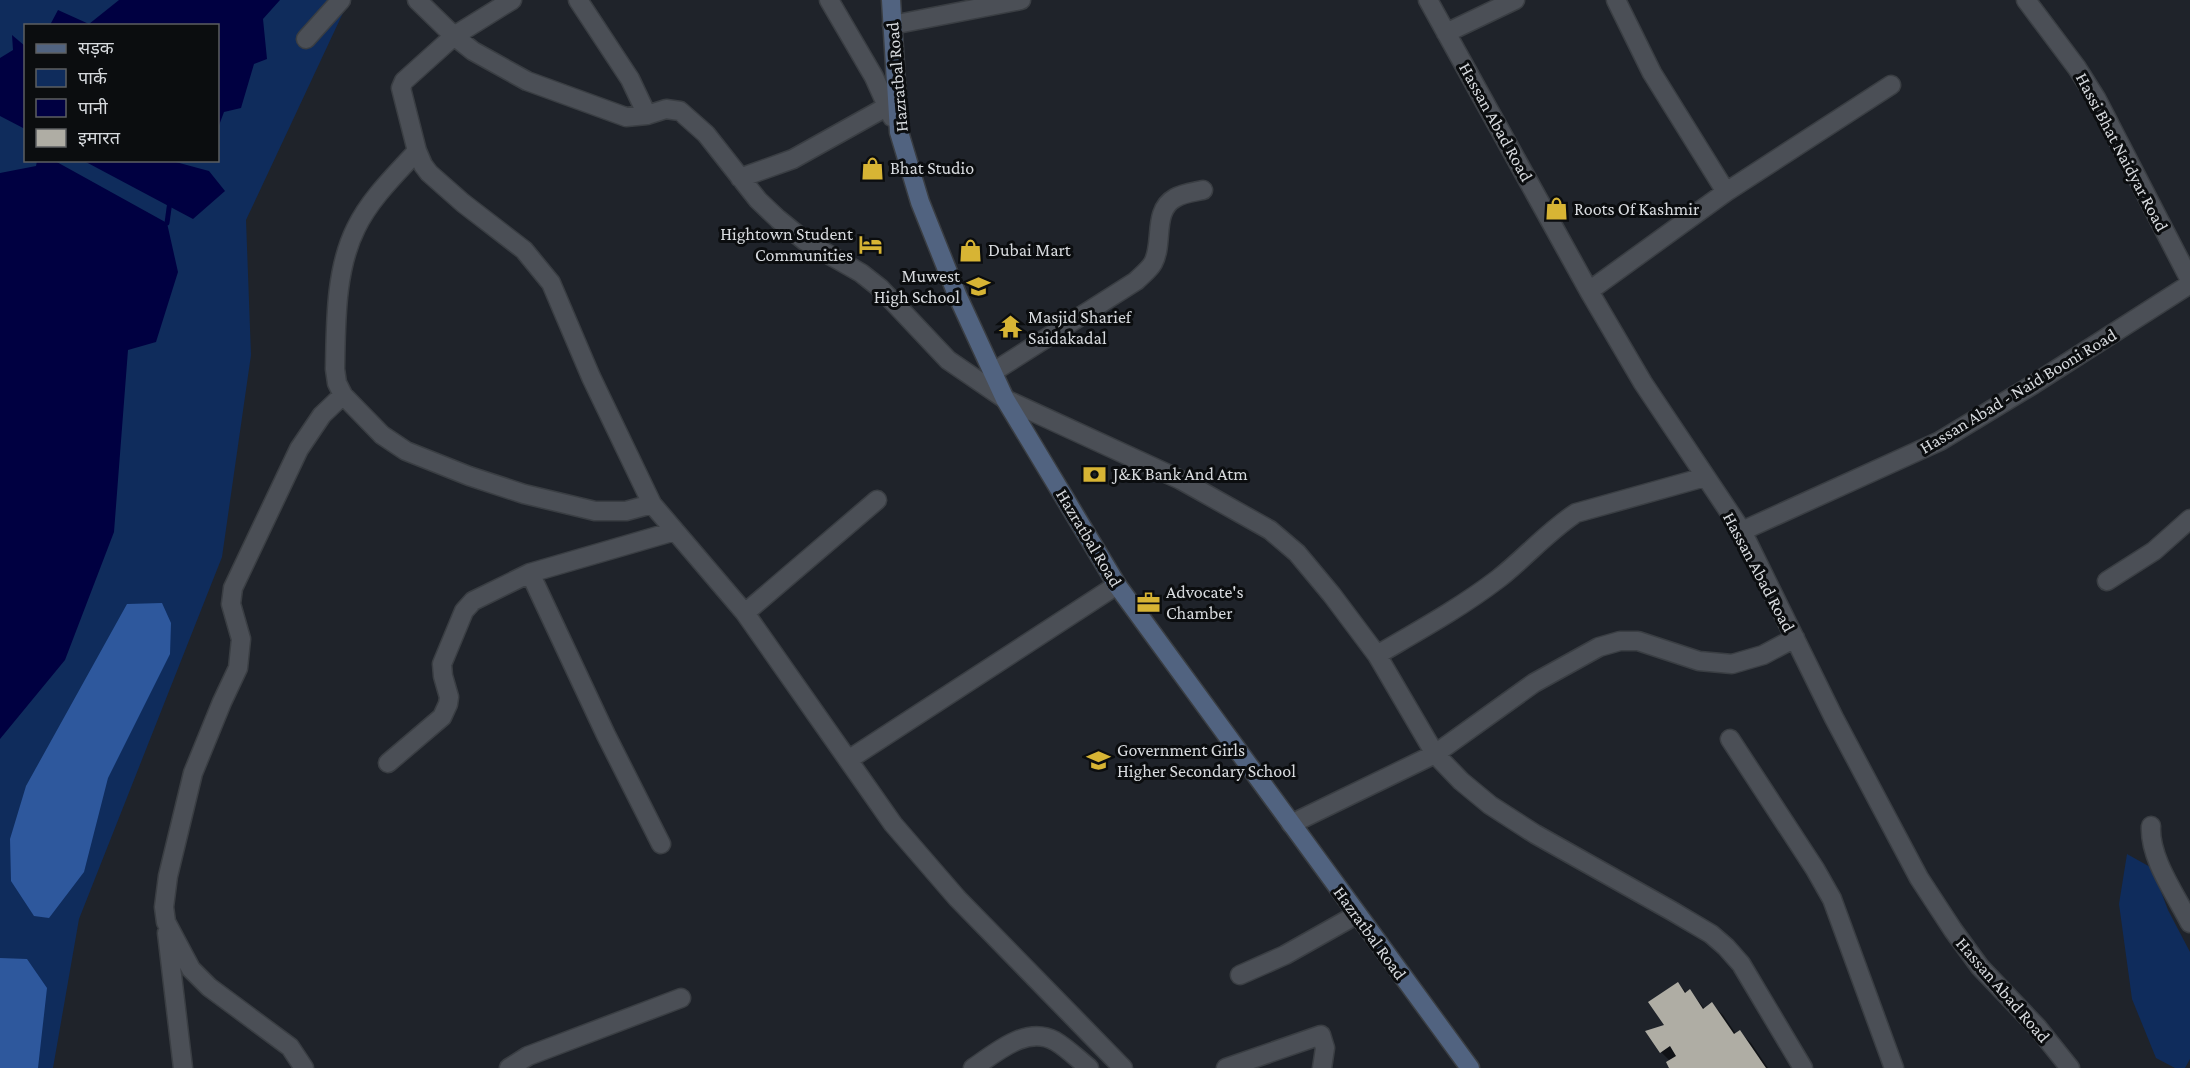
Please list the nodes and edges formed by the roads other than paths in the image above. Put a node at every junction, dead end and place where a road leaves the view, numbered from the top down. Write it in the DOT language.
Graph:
graph roads {
  1 [pos="341,0"];
  2 [pos="417,0"];
  3 [pos="512,0"];
  4 [pos="578,0"];
  5 [pos="829,0"];
  6 [pos="891,0"];
  7 [pos="1021,0"];
  8 [pos="1428,0"];
  9 [pos="1515,0"];
  10 [pos="1616,0"];
  11 [pos="2026,0"];
  12 [pos="892,25"];
  13 [pos="1446,33"];
  14 [pos="454,36"];
  15 [pos="306,39"];
  16 [pos="1891,85"];
  17 [pos="888,106"];
  18 [pos="647,115"];
  19 [pos="899,132"];
  20 [pos="417,151"];
  21 [pos="740,178"];
  22 [pos="1203,190"];
  23 [pos="1726,192"];
  24 [pos="2190,282"];
  25 [pos="1589,291"];
  26 [pos="993,372"];
  27 [pos="343,395"];
  28 [pos="1005,399"];
  29 [pos="1705,477"];
  30 [pos="877,500"];
  31 [pos="652,504"];
  32 [pos="2190,519"];
  33 [pos="675,531"];
  34 [pos="1742,531"];
  35 [pos="530,573"];
  36 [pos="2107,581"];
  37 [pos="1116,585"];
  38 [pos="745,614"];
  39 [pos="1795,638"];
  40 [pos="1377,655"];
  41 [pos="1730,739"];
  42 [pos="1435,754"];
  43 [pos="848,760"];
  44 [pos="388,763"];
  45 [pos="1291,824"];
  46 [pos="2151,826"];
  47 [pos="661,844"];
  48 [pos="1356,915"];
  49 [pos="166,922"];
  50 [pos="2190,923"];
  51 [pos="1240,975"];
  52 [pos="681,998"];
  53 [pos="183,1068"];
  54 [pos="304,1068"];
  55 [pos="509,1068"];
  56 [pos="973,1068"];
  57 [pos="1089,1068"];
  58 [pos="1123,1068"];
  59 [pos="1226,1068"];
  60 [pos="1322,1068"];
  61 [pos="1470,1068"];
  62 [pos="1803,1068"];
  63 [pos="1894,1068"];
  64 [pos="2070,1068"];
  1 -- 15 [label="street"];
  2 -- 14 [label="street"];
  3 -- 14 [label="street"];
  4 -- 18 [label="street"];
  5 -- 17 [label="street"];
  6 -- 12 [label="main road, Hazratbal Road"];
  7 -- 12 [label="street"];
  8 -- 13 [label="street, Hassan Abad Road"];
  9 -- 13 [label="street"];
  10 -- 23 [label="street"];
  11 -- 24 [label="street, Hassi Bhat Naidyar Road"];
  12 -- 19 [label="main road, Hazratbal Road"];
  13 -- 25 [label="street, Hassan Abad Road"];
  14 -- 18 [label="street"];
  14 -- 20 [label="street"];
  16 -- 23 [label="street"];
  17 -- 19 [label="street"];
  17 -- 21 [label="street"];
  18 -- 21 [label="street"];
  19 -- 26 [label="main road, Hazratbal Road"];
  20 -- 27 [label="street"];
  20 -- 31 [label="street"];
  21 -- 28 [label="street"];
  22 -- 26 [label="street"];
  23 -- 25 [label="street"];
  24 -- 34 [label="street, Hassan Abad - Naid Booni Road"];
  25 -- 29 [label="street, Hassan Abad Road"];
  26 -- 28 [label="main road, Hazratbal Road"];
  27 -- 31 [label="street"];
  27 -- 49 [label="street"];
  28 -- 37 [label="main road, Hazratbal Road"];
  28 -- 40 [label="street"];
  29 -- 34 [label="street, Hassan Abad Road"];
  29 -- 40 [label="street"];
  30 -- 38 [label="street"];
  31 -- 33 [label="street"];
  32 -- 36 [label="street"];
  33 -- 35 [label="street"];
  33 -- 38 [label="street"];
  34 -- 39 [label="street, Hassan Abad Road"];
  35 -- 44 [label="street"];
  35 -- 47 [label="street"];
  37 -- 43 [label="street"];
  37 -- 45 [label="main road, Hazratbal Road"];
  38 -- 43 [label="street"];
  39 -- 42 [label="street"];
  39 -- 64 [label="street, Hassan Abad Road"];
  40 -- 42 [label="street"];
  41 -- 63 [label="street"];
  42 -- 45 [label="street"];
  42 -- 62 [label="street"];
  43 -- 58 [label="street"];
  45 -- 48 [label="main road, Hazratbal Road"];
  46 -- 50 [label="street"];
  48 -- 51 [label="street"];
  48 -- 61 [label="main road, Hazratbal Road"];
  49 -- 53 [label="street"];
  49 -- 54 [label="street"];
  52 -- 55 [label="street"];
  56 -- 57 [label="street"];
  59 -- 60 [label="street"];
}
